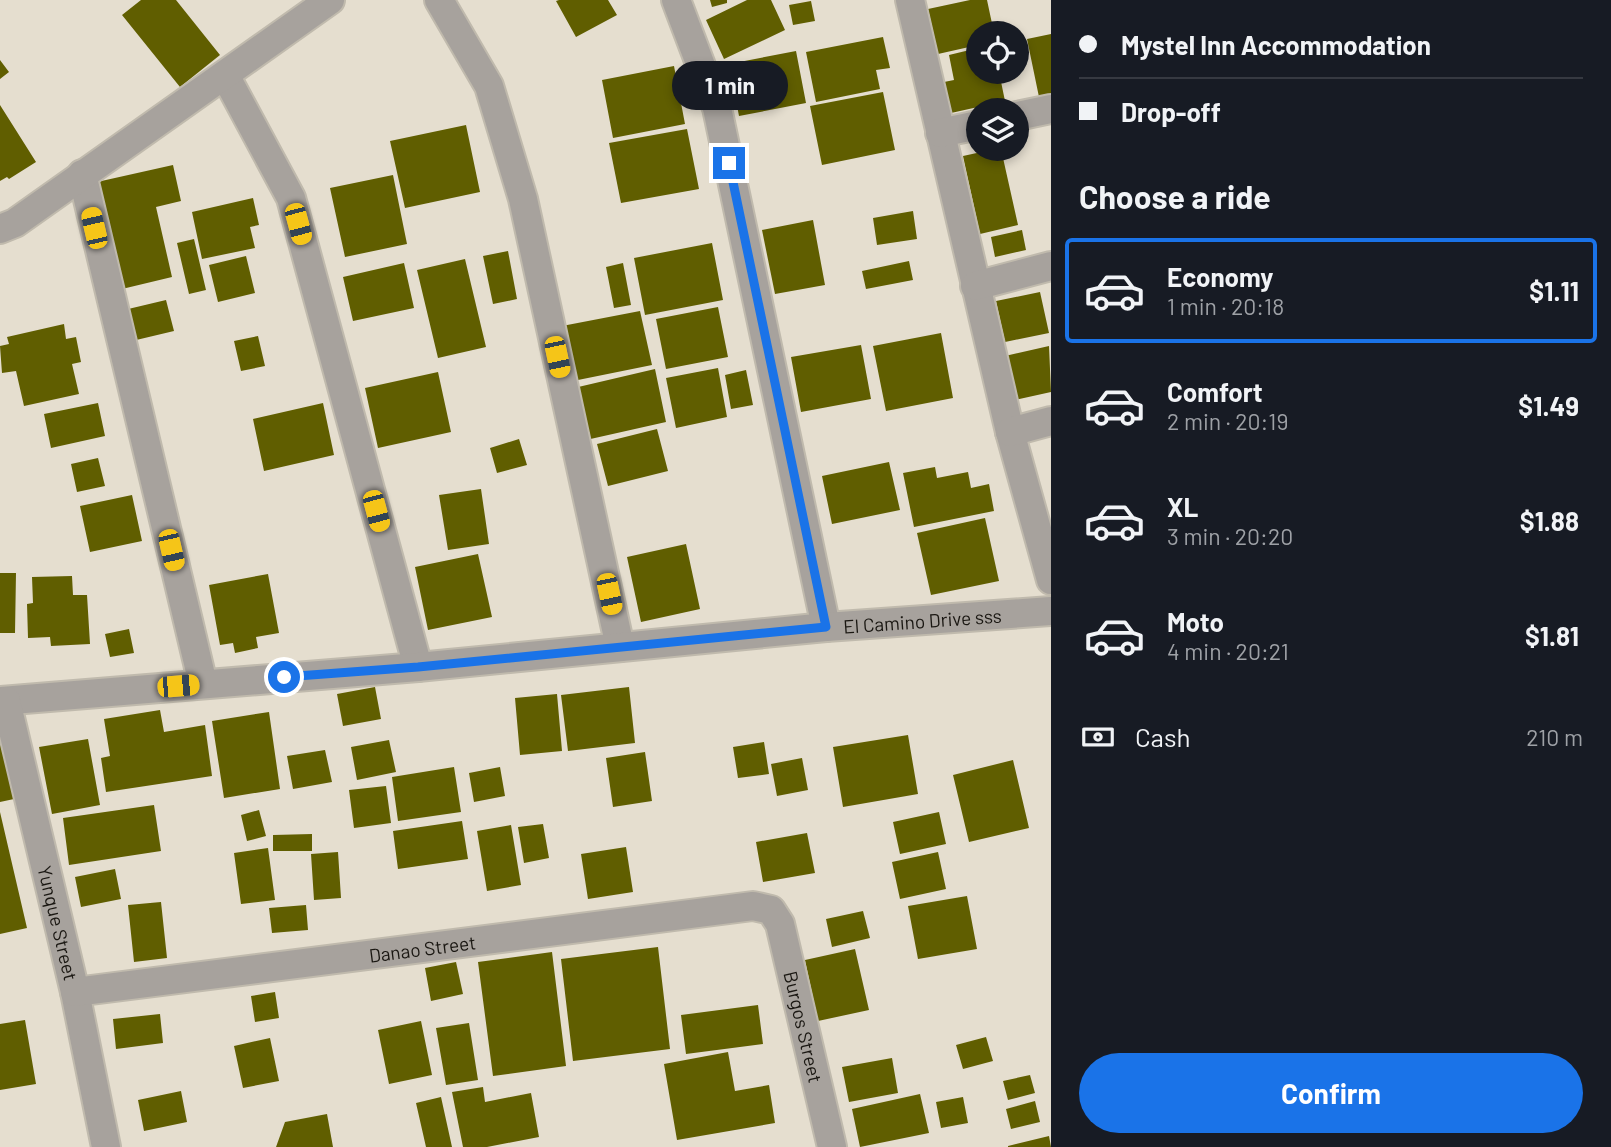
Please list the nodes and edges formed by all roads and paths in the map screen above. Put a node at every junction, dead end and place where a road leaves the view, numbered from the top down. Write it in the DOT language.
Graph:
graph roads {
  1 [pos="330,0"];
  2 [pos="439,0"];
  3 [pos="676,0"];
  4 [pos="909,0"];
  5 [pos="225,75"];
  6 [pos="1051,109"];
  7 [pos="1029,114"];
  8 [pos="966,128"];
  9 [pos="940,133"];
  10 [pos="82,174"];
  11 [pos="0,229"];
  12 [pos="1051,266"];
  13 [pos="975,286"];
  14 [pos="1051,421"];
  15 [pos="1010,432"];
  16 [pos="1051,580"];
  17 [pos="1051,611"];
  18 [pos="826,627"];
  19 [pos="620,647"];
  20 [pos="418,667"];
  21 [pos="203,684"];
  22 [pos="3,701"];
  23 [pos="771,910"];
  24 [pos="75,992"];
  25 [pos="106,1147"];
  26 [pos="832,1147"];
  1 -- 5 [label="street"];
  2 -- 19 [label="street"];
  3 -- 18 [label="street"];
  4 -- 9 [label="street"];
  5 -- 10 [label="street"];
  5 -- 20 [label="street"];
  6 -- 7 [label="street"];
  8 -- 9 [label="street"];
  9 -- 13 [label="street"];
  10 -- 11 [label="street"];
  10 -- 21 [label="street"];
  12 -- 13 [label="street"];
  13 -- 15 [label="street"];
  14 -- 15 [label="street"];
  15 -- 16 [label="street"];
  17 -- 18 [label="street, El Camino Drive sss"];
  18 -- 19 [label="street, El Camino Drive sss"];
  19 -- 20 [label="street, El Camino Drive sss"];
  20 -- 21 [label="street, El Camino Drive sss"];
  21 -- 22 [label="street, El Camino Drive sss"];
  22 -- 24 [label="street, Yunque Street"];
  23 -- 24 [label="street, Danao Street"];
  23 -- 26 [label="street, Burgos Street"];
  24 -- 25 [label="street, Yunque Street"];
}
